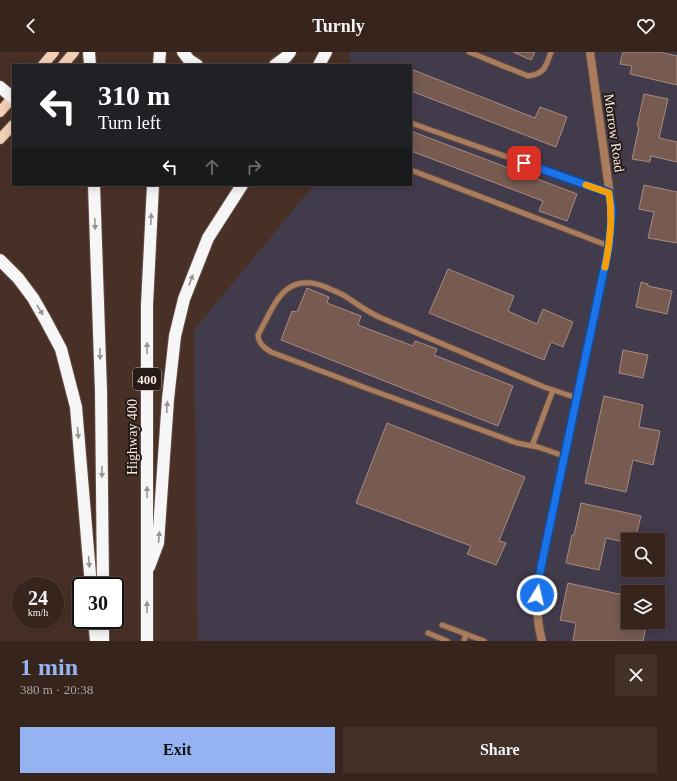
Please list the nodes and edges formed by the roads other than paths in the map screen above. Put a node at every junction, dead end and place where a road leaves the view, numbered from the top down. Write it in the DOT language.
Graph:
graph roads {
  1 [pos="54,52"];
  2 [pos="74,52"];
  3 [pos="89,52"];
  4 [pos="160,52"];
  5 [pos="183,52"];
  6 [pos="290,52"];
  7 [pos="326,52"];
  8 [pos="469,52"];
  9 [pos="551,52"];
  10 [pos="590,52"];
  11 [pos="44,64"];
  12 [pos="64,64"];
  13 [pos="90,64"];
  14 [pos="159,64"];
  15 [pos="195,64"];
  16 [pos="276,64"];
  17 [pos="320,64"];
  18 [pos="0,87"];
  19 [pos="12,96"];
  20 [pos="12,98"];
  21 [pos="0,112"];
  22 [pos="412,123"];
  23 [pos="12,126"];
  24 [pos="0,139"];
  25 [pos="412,170"];
  26 [pos="94,186"];
  27 [pos="153,186"];
  28 [pos="241,186"];
  29 [pos="609,193"];
  30 [pos="609,246"];
  31 [pos="0,253"];
  32 [pos="0,260"];
  33 [pos="18,278"];
  34 [pos="554,390"];
  35 [pos="577,398"];
  36 [pos="532,446"];
  37 [pos="564,456"];
  38 [pos="147,574"];
  39 [pos="90,577"];
  40 [pos="103,577"];
  41 [pos="442,624"];
  42 [pos="95,629"];
  43 [pos="103,629"];
  44 [pos="428,633"];
  45 [pos="466,634"];
  46 [pos="96,641"];
  47 [pos="103,641"];
  48 [pos="148,641"];
  49 [pos="447,641"];
  50 [pos="464,641"];
  51 [pos="484,641"];
  52 [pos="542,641"];
  1 -- 11 [label="main road"];
  2 -- 12 [label="main road"];
  3 -- 13 [label="highway"];
  4 -- 14 [label="highway"];
  5 -- 15 [label="highway"];
  6 -- 16 [label="highway"];
  7 -- 17 [label="highway"];
  8 -- 9 [label="lane"];
  10 -- 29 [label="street, Morrow Road"];
  18 -- 19 [label="highway"];
  20 -- 21 [label="main road"];
  22 -- 29 [label="lane"];
  23 -- 24 [label="main road"];
  25 -- 30 [label="lane"];
  26 -- 40 [label="highway, one-way"];
  38 -- 27 [label="highway, Highway 400 / 400, one-way"];
  38 -- 28 [label="highway, one-way"];
  29 -- 30 [label="street, Morrow Road"];
  30 -- 35 [label="street, Morrow Road"];
  31 -- 33 [label="highway"];
  32 -- 33 [label="highway"];
  33 -- 39 [label="highway, one-way"];
  34 -- 35 [label="lane"];
  34 -- 36 [label="lane"];
  34 -- 36 [label="lane"];
  35 -- 37 [label="street, Morrow Road"];
  36 -- 37 [label="lane"];
  37 -- 52 [label="street, Morrow Road"];
  48 -- 38 [label="highway, Highway 400 / 400, one-way"];
  41 -- 45 [label="lane"];
  42 -- 46 [label="highway"];
  43 -- 47 [label="highway"];
  44 -- 49 [label="lane"];
  45 -- 50 [label="lane"];
  45 -- 51 [label="lane"];
}
